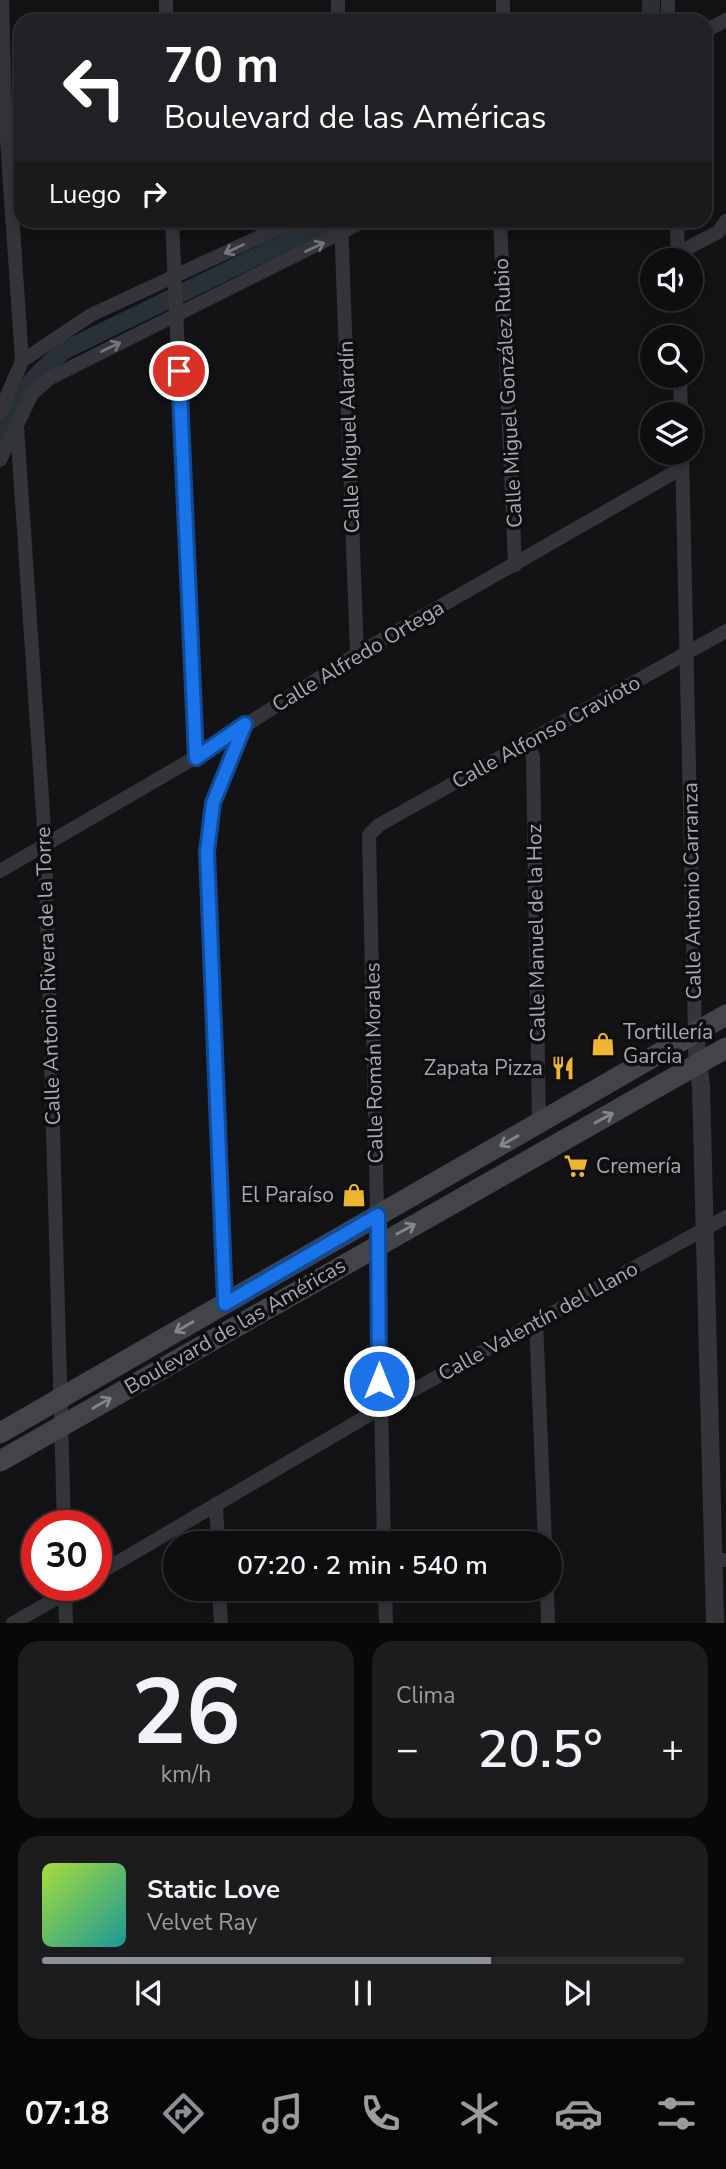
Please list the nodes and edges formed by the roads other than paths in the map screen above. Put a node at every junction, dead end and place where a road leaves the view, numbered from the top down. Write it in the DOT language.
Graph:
graph roads {
  1 [pos="2,0"];
  2 [pos="3,109"];
  3 [pos="172,228"];
  4 [pos="279,228"];
  5 [pos="339,228"];
  6 [pos="341,228"];
  7 [pos="500,228"];
  8 [pos="677,228"];
  9 [pos="723,229"];
  10 [pos="678,248"];
  11 [pos="692,248"];
  12 [pos="173,277"];
  13 [pos="177,316"];
  14 [pos="22,361"];
  15 [pos="0,412"];
  16 [pos="17,427"];
  17 [pos="0,460"];
  18 [pos="676,465"];
  19 [pos="682,465"];
  20 [pos="515,565"];
  21 [pos="726,631"];
  22 [pos="688,652"];
  23 [pos="357,654"];
  24 [pos="245,724"];
  25 [pos="528,743"];
  26 [pos="196,758"];
  27 [pos="369,835"];
  28 [pos="45,843"];
  29 [pos="0,871"];
  30 [pos="726,1014"];
  31 [pos="695,1032"];
  32 [pos="726,1048"];
  33 [pos="698,1063"];
  34 [pos="540,1124"];
  35 [pos="378,1215"];
  36 [pos="726,1217"];
  37 [pos="705,1230"];
  38 [pos="378,1244"];
  39 [pos="225,1304"];
  40 [pos="536,1320"];
  41 [pos="61,1398"];
  42 [pos="379,1409"];
  43 [pos="62,1426"];
  44 [pos="0,1433"];
  45 [pos="0,1461"];
  46 [pos="216,1504"];
  47 [pos="64,1510"];
  48 [pos="217,1531"];
  49 [pos="384,1531"];
  50 [pos="544,1531"];
  51 [pos="719,1560"];
  52 [pos="112,1566"];
  53 [pos="49,1601"];
  54 [pos="69,1601"];
  55 [pos="220,1601"];
  56 [pos="385,1601"];
  57 [pos="547,1601"];
  58 [pos="13,1623"];
  59 [pos="66,1623"];
  60 [pos="221,1623"];
  61 [pos="386,1623"];
  62 [pos="548,1623"];
  63 [pos="715,1623"];
  1 -- 2 [label="street"];
  2 -- 14 [label="street"];
  3 -- 12 [label="street"];
  4 -- 12 [label="street, one-way"];
  13 -- 5 [label="street, one-way"];
  6 -- 23 [label="street, Calle Miguel Alardín"];
  7 -- 20 [label="street, Calle Miguel González Rubio"];
  8 -- 10 [label="street"];
  9 -- 11 [label="street"];
  12 -- 13 [label="street"];
  12 -- 14 [label="street"];
  16 -- 13 [label="street, one-way"];
  13 -- 26 [label="street"];
  14 -- 15 [label="street"];
  16 -- 17 [label="street"];
  16 -- 28 [label="street, Calle Antonio Rivera de la Torre"];
  18 -- 20 [label="street, Calle Alfredo Ortega"];
  19 -- 22 [label="street, Calle Antonio Carranza"];
  20 -- 23 [label="street, Calle Alfredo Ortega"];
  21 -- 22 [label="street, Calle Alfonso Cravioto"];
  22 -- 25 [label="street, Calle Alfonso Cravioto"];
  22 -- 31 [label="street, Calle Antonio Carranza"];
  23 -- 24 [label="street, Calle Alfredo Ortega"];
  24 -- 26 [label="street, Calle Alfredo Ortega"];
  24 -- 39 [label="street"];
  25 -- 27 [label="street, Calle Alfonso Cravioto"];
  25 -- 34 [label="street, Calle Manuel de la Hoz"];
  26 -- 28 [label="street, Calle Alfredo Ortega"];
  27 -- 35 [label="street, Calle Román Morales"];
  28 -- 29 [label="street, Calle Alfredo Ortega"];
  28 -- 41 [label="street, Calle Antonio Rivera de la Torre"];
  30 -- 31 [label="main road, Boulevard de las Américas"];
  31 -- 33 [label="street, Calle Antonio Carranza"];
  31 -- 34 [label="main road, Boulevard de las Américas"];
  32 -- 33 [label="main road, Boulevard de las Américas"];
  33 -- 37 [label="street, Calle Antonio Carranza"];
  38 -- 33 [label="main road, Boulevard de las Américas, one-way"];
  34 -- 35 [label="main road, Boulevard de las Américas, one-way"];
  35 -- 38 [label="street, Calle Román Morales"];
  35 -- 39 [label="main road, Boulevard de las Américas"];
  36 -- 37 [label="street, Calle Valentín del Llano"];
  37 -- 40 [label="street, Calle Valentín del Llano"];
  37 -- 51 [label="street, Calle Antonio Carranza"];
  38 -- 42 [label="street, Calle Román Morales"];
  43 -- 38 [label="main road, Boulevard de las Américas, one-way"];
  39 -- 41 [label="main road, Boulevard de las Américas, one-way"];
  40 -- 42 [label="street, Calle Valentín del Llano"];
  40 -- 50 [label="street"];
  41 -- 43 [label="street, Calle Antonio Rivera de la Torre"];
  41 -- 44 [label="main road, Boulevard de las Américas"];
  42 -- 46 [label="street, Calle Valentín del Llano"];
  42 -- 49 [label="street, Calle Román Morales"];
  43 -- 45 [label="main road, Boulevard de las Américas"];
  43 -- 47 [label="street, Calle Antonio Rivera de la Torre"];
  46 -- 48 [label="street"];
  46 -- 52 [label="street, Calle Valentín del Llano"];
  51 -- 63 [label="street, Calle Antonio Carranza"];
  53 -- 58 [label="street"];
  54 -- 59 [label="street"];
  55 -- 60 [label="street"];
  56 -- 61 [label="street"];
  57 -- 62 [label="street"];
}
